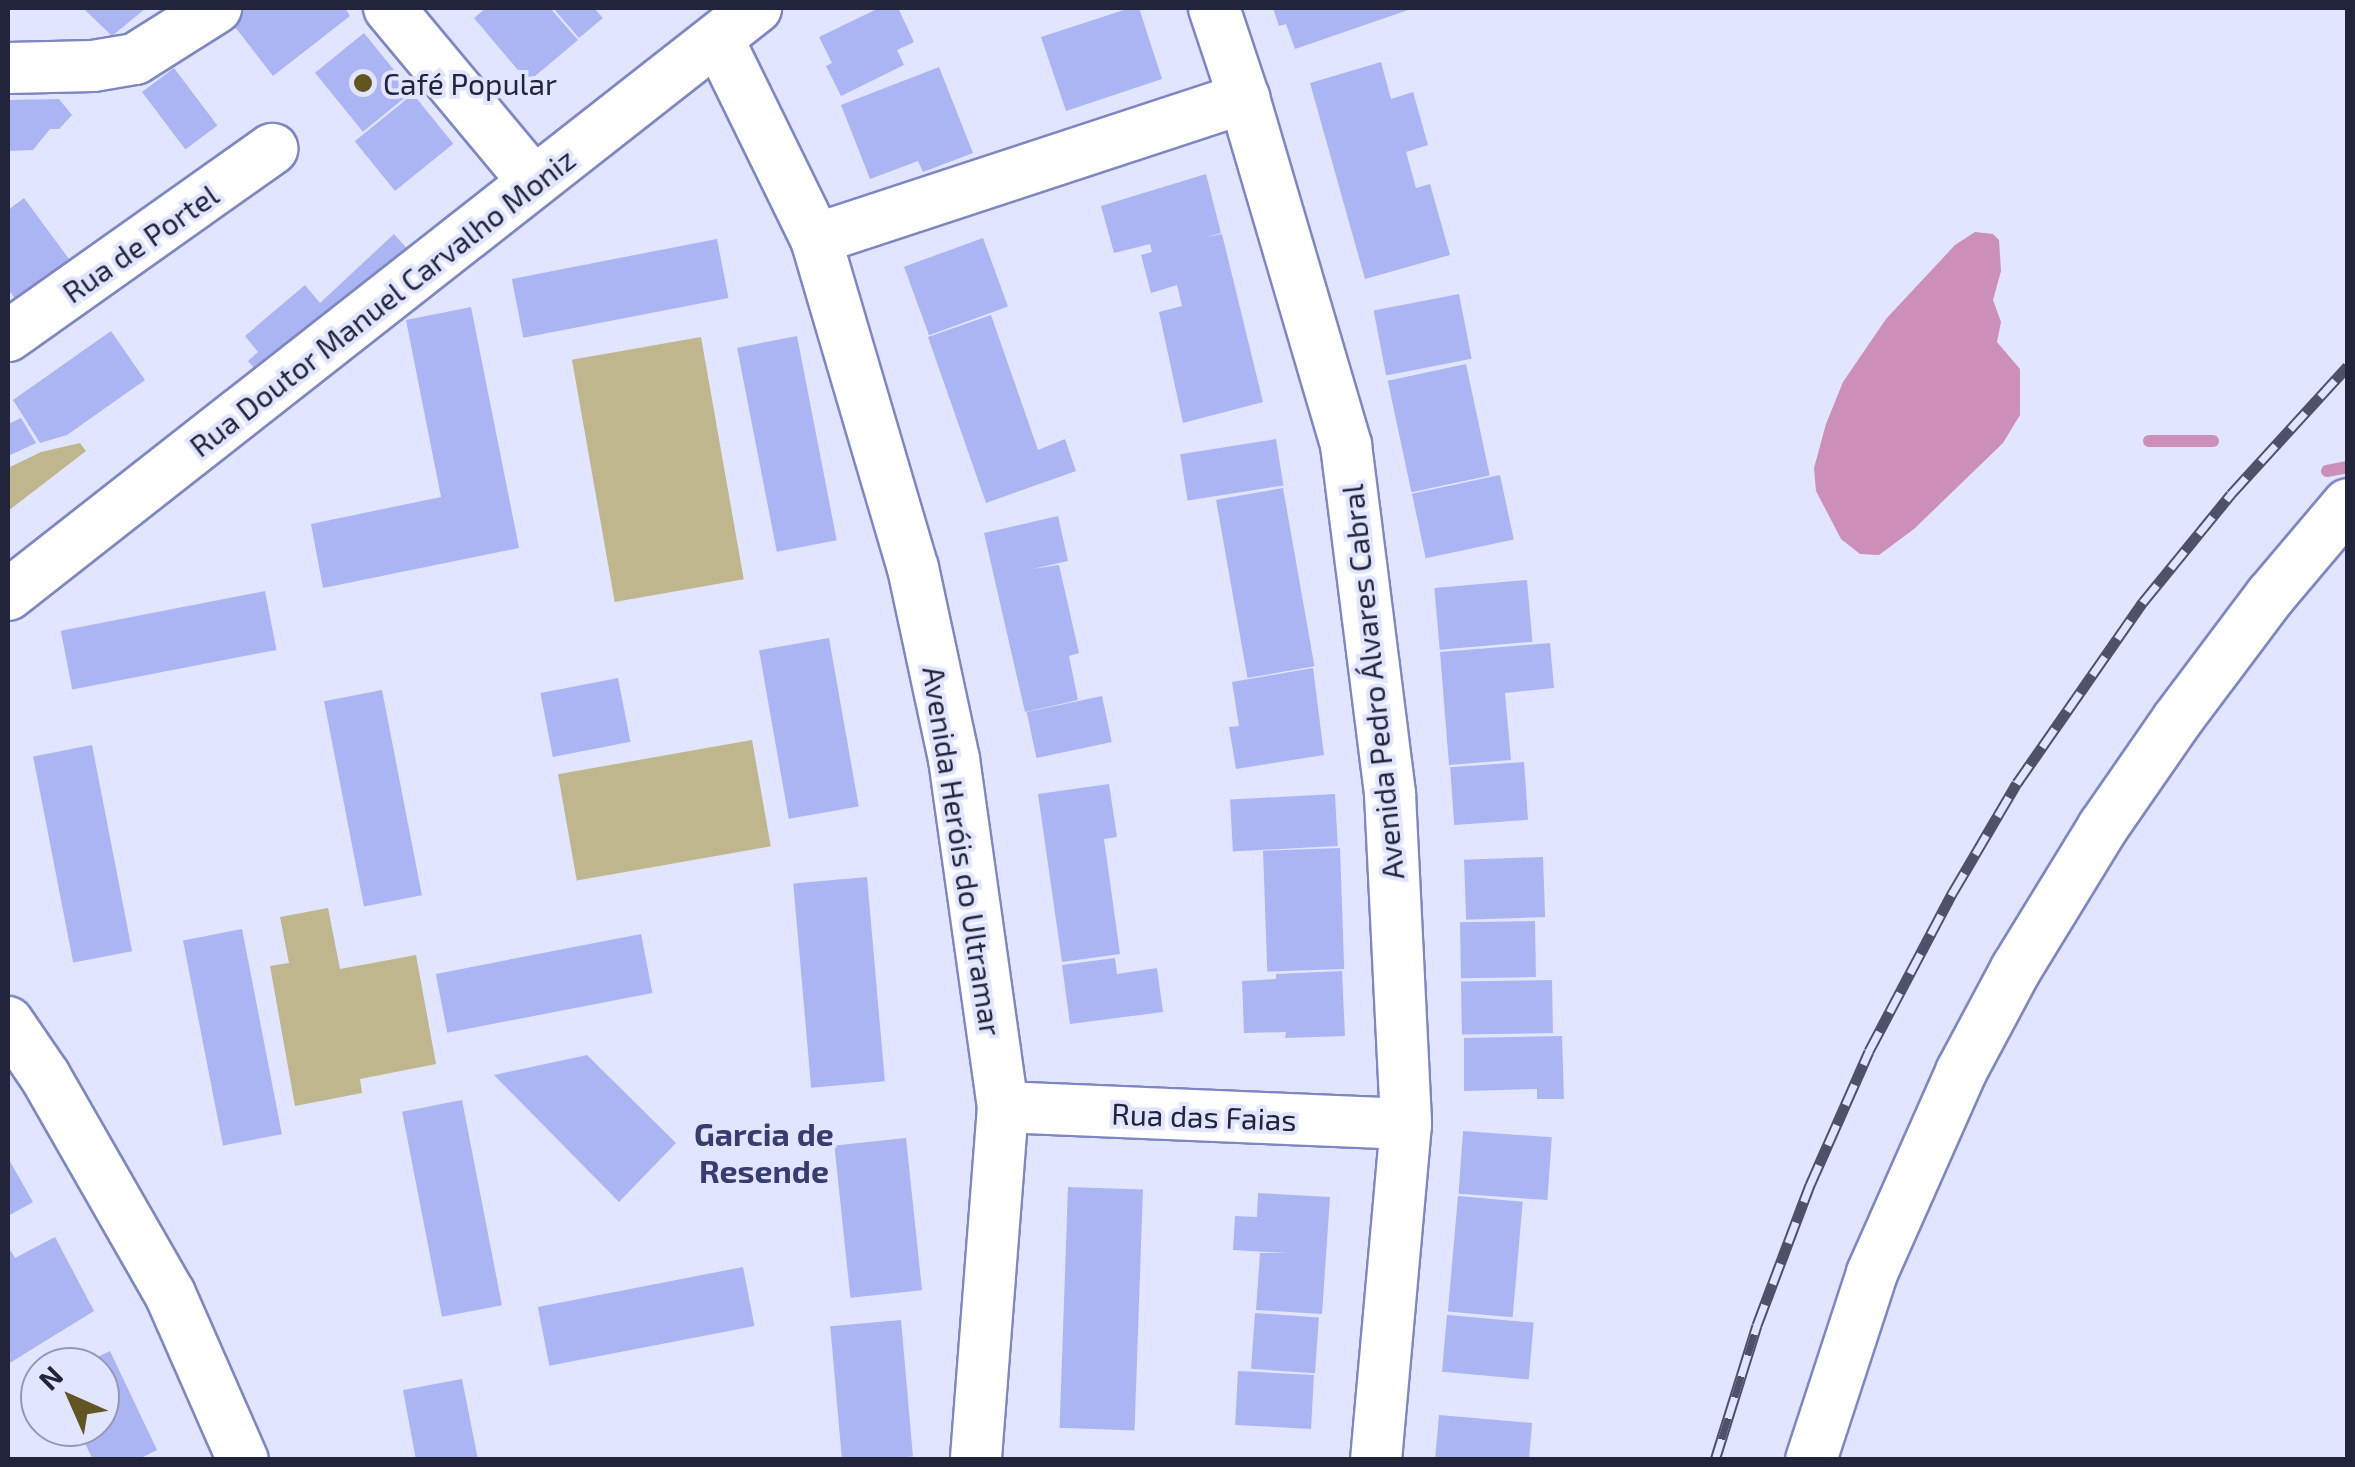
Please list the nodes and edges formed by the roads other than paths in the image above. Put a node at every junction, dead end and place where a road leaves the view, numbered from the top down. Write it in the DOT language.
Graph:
graph roads {
  1 [pos="216,8"];
  2 [pos="389,8"];
  3 [pos="756,8"];
  4 [pos="1214,8"];
  5 [pos="718,38"];
  6 [pos="8,68"];
  7 [pos="1244,98"];
  8 [pos="272,149"];
  9 [pos="534,182"];
  10 [pos="816,239"];
  11 [pos="8,336"];
  12 [pos="2348,504"];
  13 [pos="8,595"];
  14 [pos="8,1022"];
  15 [pos="1002,1107"];
  16 [pos="1406,1124"];
  17 [pos="243,1460"];
  18 [pos="976,1460"];
  19 [pos="1376,1460"];
  20 [pos="1811,1460"];
  1 -- 6 [label="street"];
  2 -- 9 [label="street"];
  3 -- 5 [label="street, Rua Doutor Manuel Carvalho Moniz"];
  4 -- 7 [label="street, Avenida Pedro Álvares Cabral"];
  5 -- 9 [label="street, Rua Doutor Manuel Carvalho Moniz"];
  5 -- 10 [label="street, Avenida Heróis do Ultramar"];
  7 -- 10 [label="street"];
  7 -- 16 [label="street, Avenida Pedro Álvares Cabral"];
  8 -- 11 [label="street, Rua de Portel"];
  9 -- 13 [label="street, Rua Doutor Manuel Carvalho Moniz"];
  10 -- 15 [label="street, Avenida Heróis do Ultramar"];
  12 -- 20 [label="street"];
  14 -- 17 [label="street"];
  15 -- 16 [label="street, Rua das Faias"];
  15 -- 18 [label="street, Avenida Heróis do Ultramar"];
  16 -- 19 [label="street, Avenida Pedro Álvares Cabral"];
}
